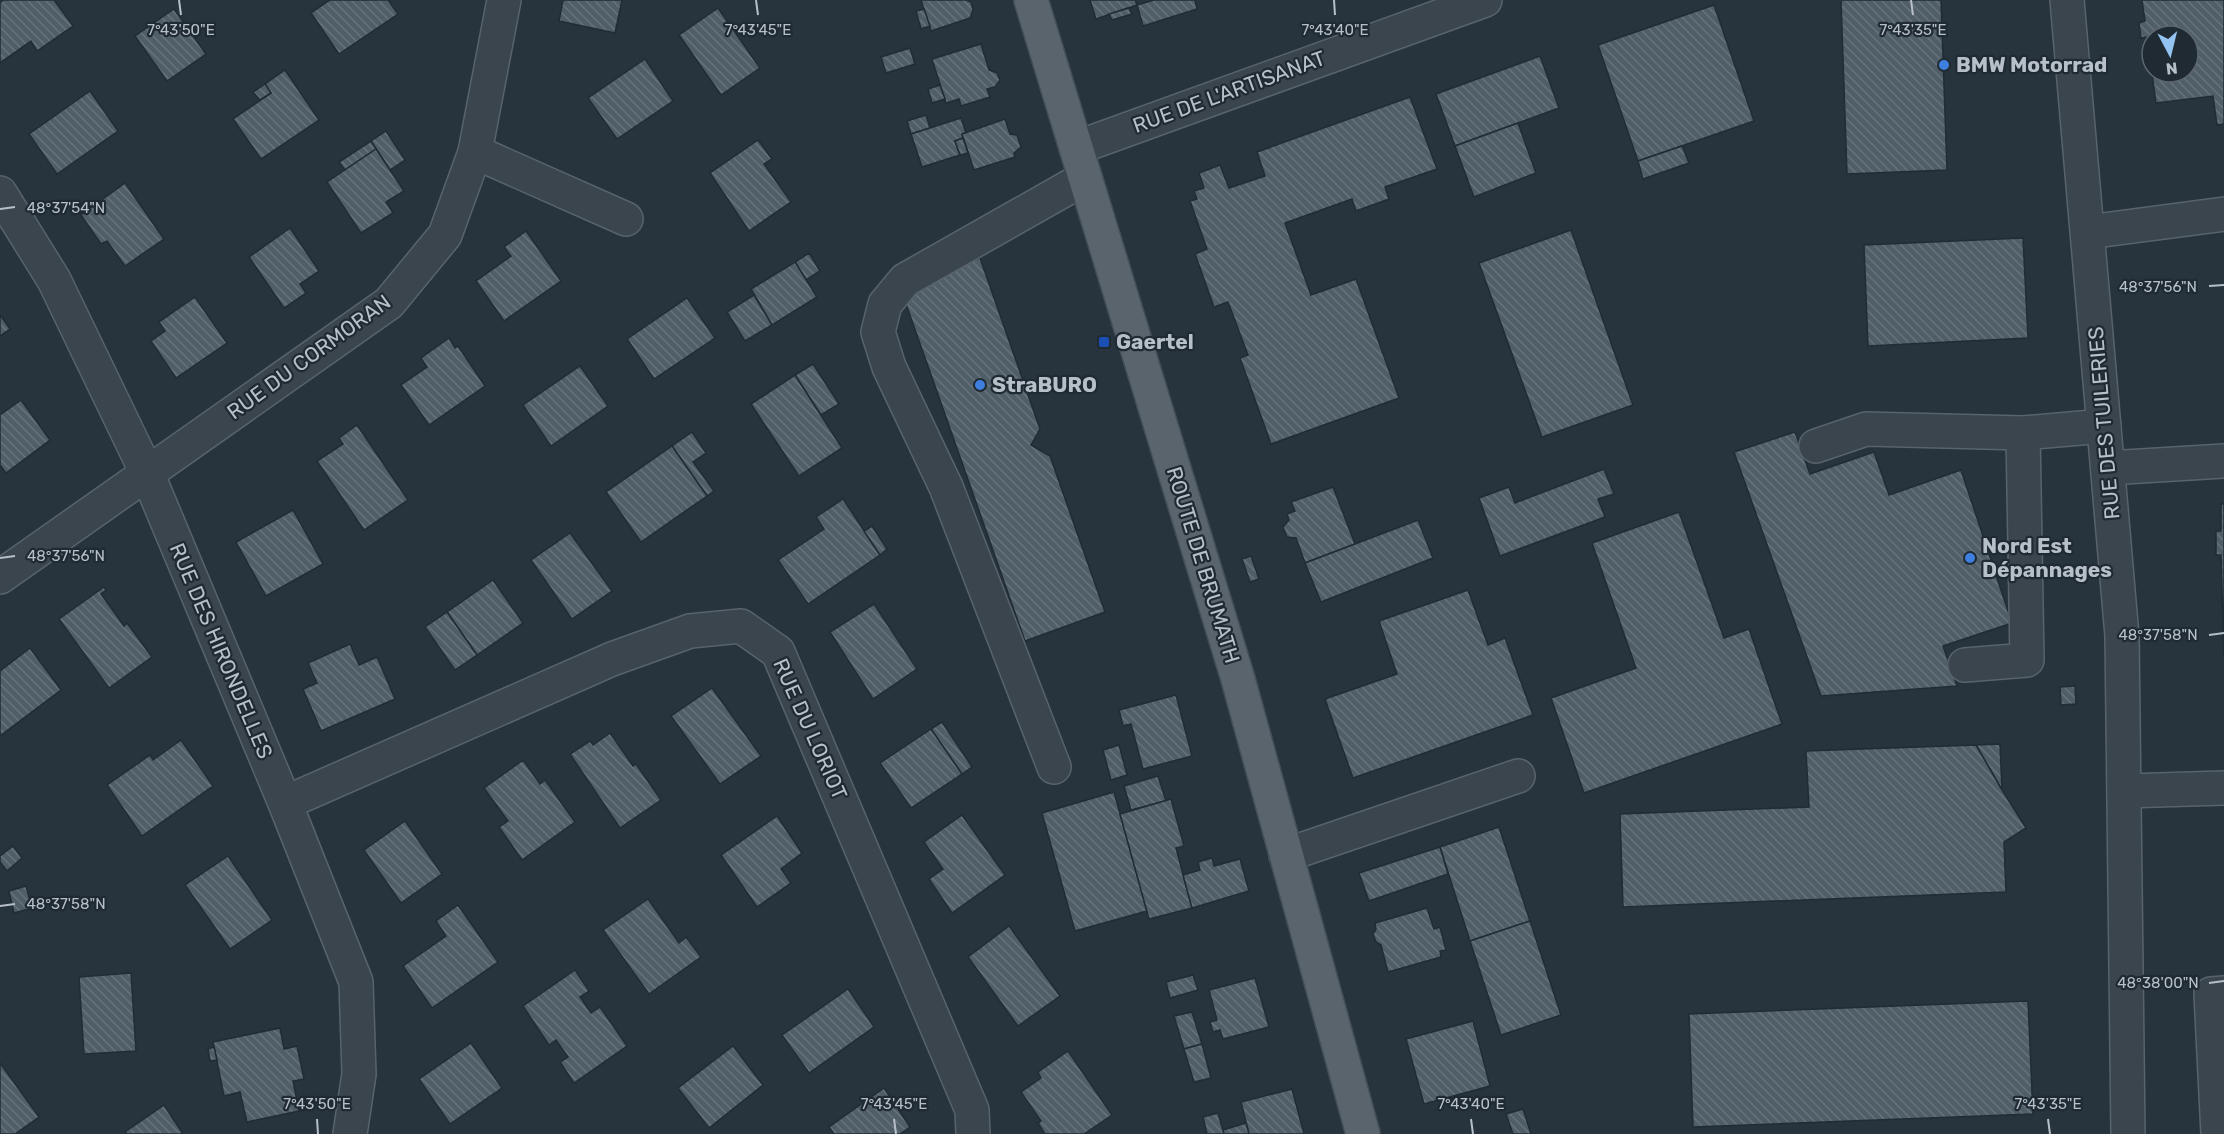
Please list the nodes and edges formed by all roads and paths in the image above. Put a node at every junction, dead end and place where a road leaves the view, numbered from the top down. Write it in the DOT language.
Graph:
graph roads {
  1 [pos="504,0"];
  2 [pos="1031,0"];
  3 [pos="1485,0"];
  4 [pos="2067,0"];
  5 [pos="475,152"];
  6 [pos="1080,163"];
  7 [pos="0,193"];
  8 [pos="2224,214"];
  9 [pos="626,219"];
  10 [pos="2088,232"];
  11 [pos="2104,426"];
  12 [pos="2023,433"];
  13 [pos="1816,446"];
  14 [pos="2224,461"];
  15 [pos="2108,468"];
  16 [pos="147,473"];
  17 [pos="0,577"];
  18 [pos="1965,665"];
  19 [pos="1054,767"];
  20 [pos="1518,776"];
  21 [pos="2224,788"];
  22 [pos="2124,791"];
  23 [pos="285,803"];
  24 [pos="1286,855"];
  25 [pos="2224,993"];
  26 [pos="350,1134"];
  27 [pos="973,1134"];
  28 [pos="1363,1134"];
  29 [pos="2128,1134"];
  30 [pos="2218,1134"];
  1 -- 5 [label="street, RUE DU CORMORAN"];
  2 -- 6 [label="main road, ROUTE DE BRUMATH"];
  3 -- 6 [label="street, RUE DE L'ARTISANAT"];
  4 -- 10 [label="street, RUE DES TUILERIES"];
  5 -- 9 [label="street"];
  5 -- 16 [label="street, RUE DU CORMORAN"];
  6 -- 19 [label="street, RUE DE L'ARTISANAT"];
  6 -- 24 [label="main road, ROUTE DE BRUMATH"];
  7 -- 16 [label="street, RUE DES HIRONDELLES"];
  8 -- 10 [label="street"];
  10 -- 11 [label="street, RUE DES TUILERIES"];
  11 -- 12 [label="street"];
  11 -- 15 [label="street, RUE DES TUILERIES"];
  12 -- 13 [label="street"];
  12 -- 18 [label="street"];
  14 -- 15 [label="street"];
  15 -- 22 [label="street, RUE DES TUILERIES"];
  16 -- 17 [label="street, RUE DU CORMORAN"];
  16 -- 23 [label="street, RUE DES HIRONDELLES"];
  20 -- 24 [label="street"];
  21 -- 22 [label="street"];
  22 -- 29 [label="street, RUE DES TUILERIES"];
  23 -- 26 [label="street, RUE DES HIRONDELLES"];
  23 -- 27 [label="street, RUE DU LORIOT"];
  24 -- 28 [label="main road, ROUTE DE BRUMATH"];
  25 -- 30 [label="street"];
}
